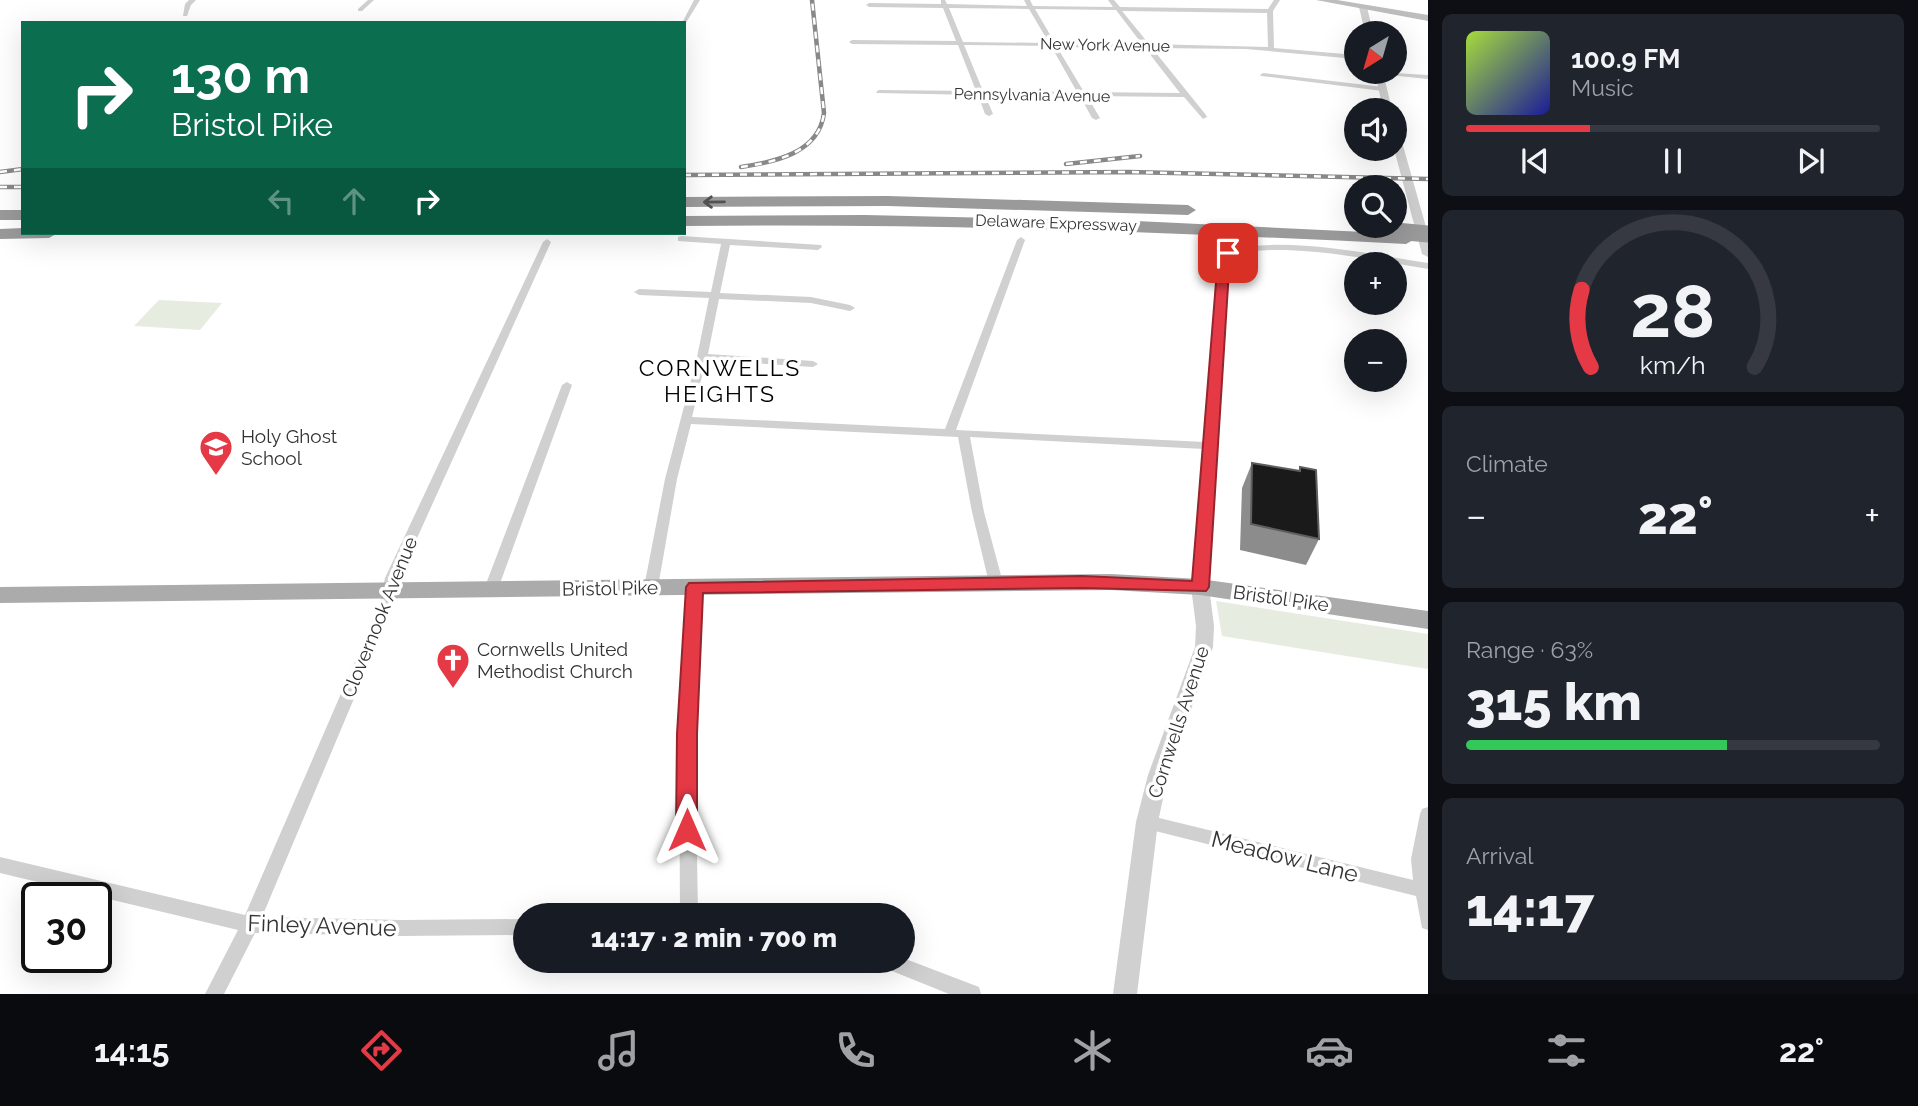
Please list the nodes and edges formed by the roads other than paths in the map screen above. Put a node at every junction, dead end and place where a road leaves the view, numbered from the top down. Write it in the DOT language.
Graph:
graph roads {
  1 [pos="193,0"];
  2 [pos="371,0"];
  3 [pos="697,0"];
  4 [pos="1027,0"];
  5 [pos="1111,0"];
  6 [pos="1277,0"];
  7 [pos="1321,0"];
  8 [pos="1197,1"];
  9 [pos="944,4"];
  10 [pos="1362,4"];
  11 [pos="869,5"];
  12 [pos="1033,9"];
  13 [pos="360,10"];
  14 [pos="1119,10"];
  15 [pos="1208,11"];
  16 [pos="1270,11"];
  17 [pos="185,15"];
  18 [pos="1428,18"];
  19 [pos="686,21"];
  20 [pos="852,43"];
  21 [pos="960,44"];
  22 [pos="1053,45"];
  23 [pos="1147,46"];
  24 [pos="1271,48"];
  25 [pos="1344,56"];
  26 [pos="1263,75"];
  27 [pos="1407,75"];
  28 [pos="1428,77"];
  29 [pos="1382,84"];
  30 [pos="1383,89"];
  31 [pos="879,92"];
  32 [pos="982,95"];
  33 [pos="1084,96"];
  34 [pos="1186,96"];
  35 [pos="1385,98"];
  36 [pos="989,114"];
  37 [pos="1203,117"];
  38 [pos="1096,118"];
  39 [pos="1402,161"];
  40 [pos="686,202"];
  41 [pos="1202,211"];
  42 [pos="1227,212"];
  43 [pos="0,215"];
  44 [pos="21,215"];
  45 [pos="686,219"];
  46 [pos="1344,219"];
  47 [pos="1428,225"];
  48 [pos="1407,228"];
  49 [pos="1344,229"];
  50 [pos="1407,230"];
  51 [pos="1407,232"];
  52 [pos="0,234"];
  53 [pos="21,234"];
  54 [pos="1428,234"];
  55 [pos="681,239"];
  56 [pos="1021,240"];
  57 [pos="1428,241"];
  58 [pos="547,242"];
  59 [pos="726,242"];
  60 [pos="818,247"];
  61 [pos="1239,248"];
  62 [pos="1428,254"];
  63 [pos="1428,266"];
  64 [pos="639,292"];
  65 [pos="715,295"];
  66 [pos="850,308"];
  67 [pos="702,357"];
  68 [pos="813,364"];
  69 [pos="567,385"];
  70 [pos="687,419"];
  71 [pos="949,433"];
  72 [pos="963,433"];
  73 [pos="1212,446"];
  74 [pos="996,583"];
  75 [pos="651,587"];
  76 [pos="695,587"];
  77 [pos="1200,587"];
  78 [pos="491,589"];
  79 [pos="390,591"];
  80 [pos="0,595"];
  81 [pos="1428,620"];
  82 [pos="1428,814"];
  83 [pos="1147,822"];
  84 [pos="0,865"];
  85 [pos="1422,890"];
  86 [pos="690,903"];
  87 [pos="1428,922"];
  88 [pos="250,925"];
  89 [pos="513,927"];
  90 [pos="915,972"];
  91 [pos="214,994"];
  92 [pos="972,994"];
  93 [pos="1125,994"];
  1 -- 17 [label="street"];
  2 -- 13 [label="street"];
  3 -- 19 [label="street"];
  4 -- 12 [label="street"];
  5 -- 14 [label="street"];
  6 -- 16 [label="street"];
  7 -- 10 [label="main road"];
  8 -- 15 [label="street"];
  9 -- 11 [label="street"];
  9 -- 12 [label="street"];
  9 -- 21 [label="street"];
  10 -- 18 [label="main road"];
  12 -- 14 [label="street"];
  12 -- 22 [label="street"];
  14 -- 15 [label="street"];
  14 -- 23 [label="street"];
  15 -- 16 [label="street"];
  16 -- 24 [label="street"];
  20 -- 21 [label="street, New York Avenue"];
  21 -- 22 [label="street, New York Avenue"];
  21 -- 32 [label="street"];
  22 -- 23 [label="street, New York Avenue"];
  22 -- 33 [label="street"];
  23 -- 24 [label="street, New York Avenue"];
  23 -- 34 [label="street"];
  24 -- 25 [label="street, New York Avenue"];
  26 -- 30 [label="street"];
  27 -- 28 [label="street"];
  29 -- 30 [label="street"];
  30 -- 35 [label="street"];
  31 -- 32 [label="street, Pennsylvania Avenue"];
  32 -- 33 [label="street, Pennsylvania Avenue"];
  32 -- 36 [label="street"];
  33 -- 34 [label="street, Pennsylvania Avenue"];
  33 -- 38 [label="street"];
  34 -- 37 [label="street"];
  39 -- 62 [label="street"];
  41 -- 40 [label="highway, Delaware Expressway, one-way"];
  42 -- 46 [label="highway"];
  43 -- 44 [label="highway"];
  45 -- 49 [label="highway, Delaware Expressway"];
  47 -- 48 [label="highway, Delaware Expressway"];
  50 -- 54 [label="highway, bridge"];
  51 -- 57 [label="highway, Delaware Expressway"];
  52 -- 53 [label="highway"];
  55 -- 59 [label="street"];
  56 -- 71 [label="street"];
  58 -- 79 [label="street, Clovernook Avenue"];
  59 -- 60 [label="street"];
  59 -- 65 [label="street"];
  61 -- 63 [label="street"];
  61 -- 73 [label="street, Cornwells Avenue"];
  64 -- 65 [label="street"];
  65 -- 66 [label="street"];
  65 -- 67 [label="street"];
  67 -- 68 [label="street"];
  67 -- 70 [label="street"];
  69 -- 78 [label="street"];
  70 -- 71 [label="street"];
  70 -- 75 [label="street"];
  71 -- 72 [label="street"];
  72 -- 73 [label="street"];
  72 -- 74 [label="street"];
  73 -- 77 [label="street, Cornwells Avenue"];
  74 -- 76 [label="main road, Bristol Pike"];
  74 -- 77 [label="main road, Bristol Pike"];
  75 -- 76 [label="main road, Bristol Pike"];
  75 -- 78 [label="main road, Bristol Pike"];
  76 -- 86 [label="street"];
  77 -- 81 [label="main road, Bristol Pike"];
  77 -- 83 [label="street, Cornwells Avenue"];
  78 -- 79 [label="main road, Bristol Pike"];
  79 -- 80 [label="main road, Bristol Pike"];
  79 -- 88 [label="street, Clovernook Avenue"];
  82 -- 85 [label="street"];
  83 -- 85 [label="street, Meadow Lane"];
  83 -- 93 [label="street, Cornwells Avenue"];
  84 -- 88 [label="street, Finley Avenue"];
  85 -- 87 [label="street"];
  88 -- 89 [label="street, Finley Avenue"];
  88 -- 91 [label="street, Clovernook Avenue"];
  90 -- 92 [label="street"];
}
